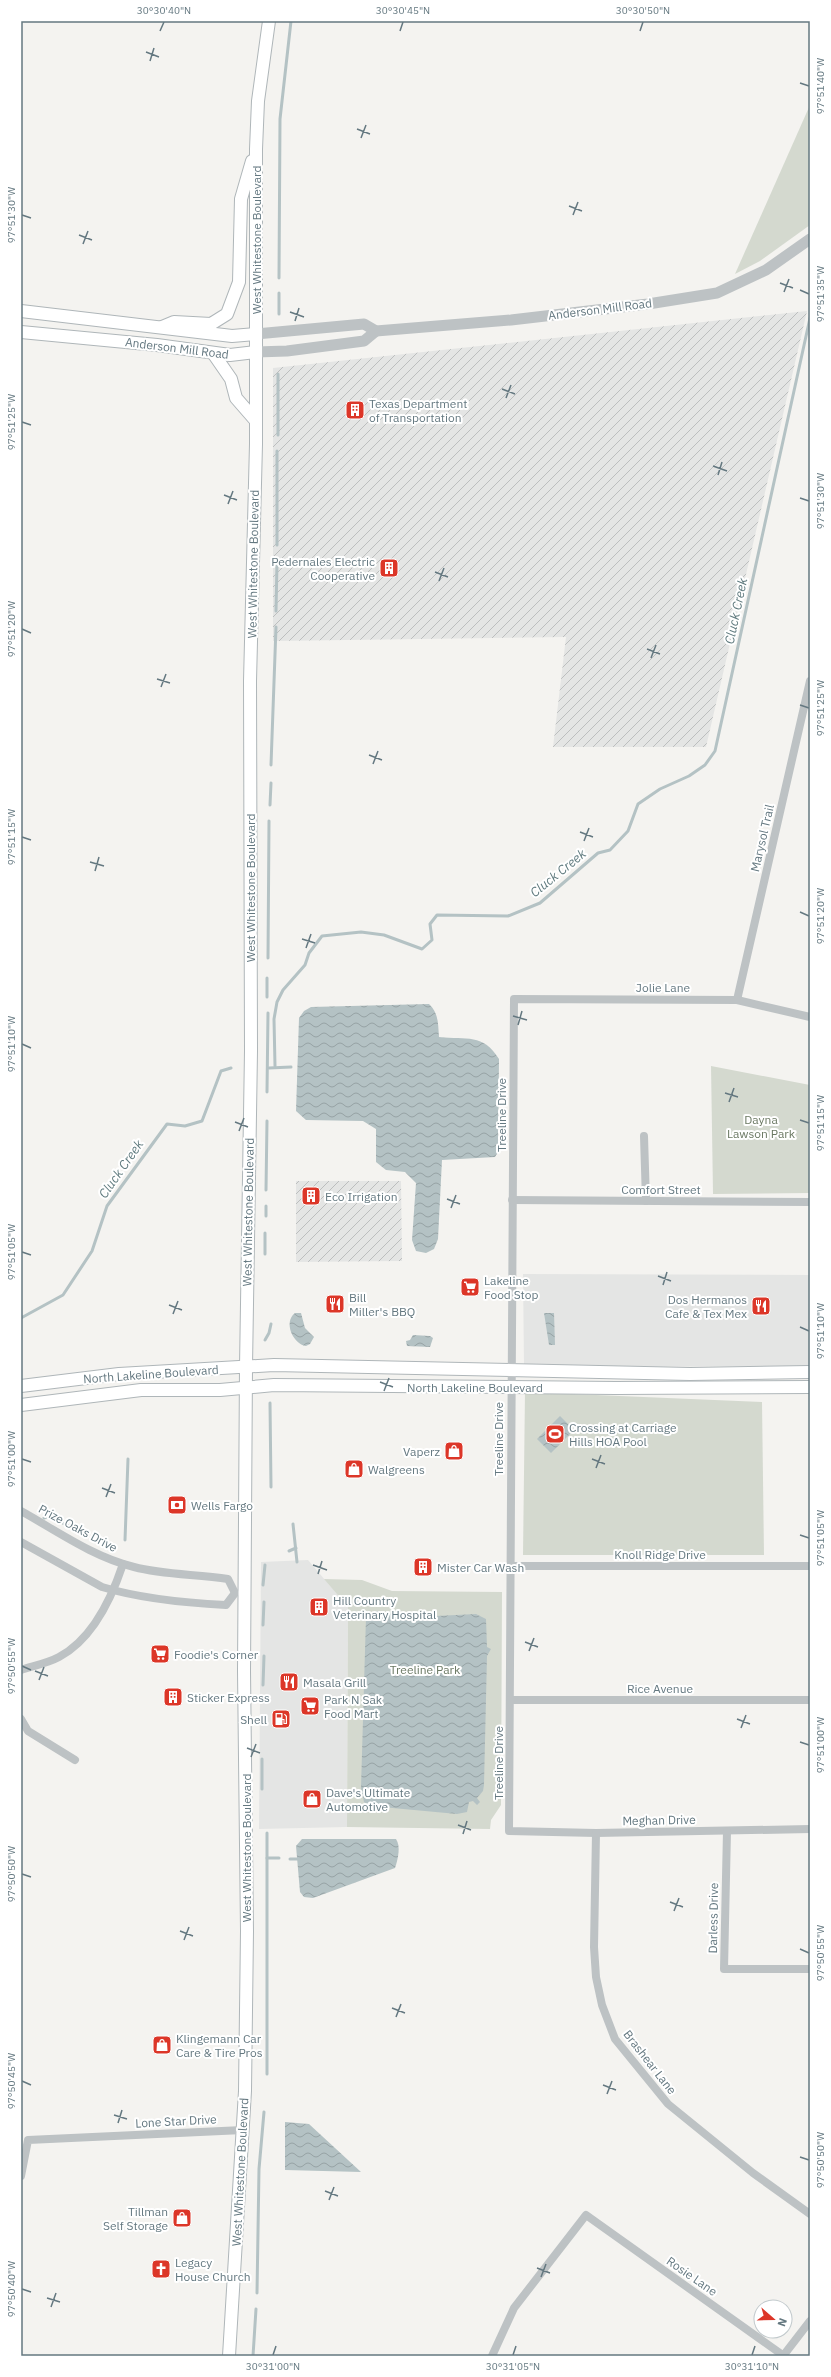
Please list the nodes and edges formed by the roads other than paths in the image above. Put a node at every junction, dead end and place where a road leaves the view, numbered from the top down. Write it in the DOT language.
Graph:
graph roads {
  1 [pos="269,21"];
  2 [pos="256,149"];
  3 [pos="810,239"];
  4 [pos="21,311"];
  5 [pos="162,327"];
  6 [pos="376,331"];
  7 [pos="21,332"];
  8 [pos="256,334"];
  9 [pos="256,352"];
  10 [pos="213,353"];
  11 [pos="256,421"];
  12 [pos="810,681"];
  13 [pos="514,999"];
  14 [pos="737,1000"];
  15 [pos="810,1017"];
  16 [pos="644,1136"];
  17 [pos="512,1200"];
  18 [pos="646,1201"];
  19 [pos="810,1202"];
  20 [pos="246,1367"];
  21 [pos="512,1371"];
  22 [pos="810,1372"];
  23 [pos="21,1386"];
  24 [pos="246,1387"];
  25 [pos="511,1387"];
  26 [pos="810,1388"];
  27 [pos="21,1405"];
  28 [pos="21,1510"];
  29 [pos="21,1542"];
  30 [pos="123,1564"];
  31 [pos="510,1566"];
  32 [pos="810,1566"];
  33 [pos="114,1591"];
  34 [pos="240,1594"];
  35 [pos="21,1670"];
  36 [pos="510,1700"];
  37 [pos="810,1700"];
  38 [pos="21,1720"];
  39 [pos="75,1760"];
  40 [pos="810,1830"];
  41 [pos="510,1831"];
  42 [pos="727,1831"];
  43 [pos="596,1833"];
  44 [pos="810,1968"];
  45 [pos="243,2130"];
  46 [pos="21,2176"];
  47 [pos="810,2214"];
  48 [pos="810,2321"];
  49 [pos="229,2356"];
  50 [pos="492,2356"];
  51 [pos="784,2356"];
  1 -- 2 [label="main road, West Whitestone Boulevard"];
  2 -- 5 [label="main road"];
  2 -- 8 [label="main road, West Whitestone Boulevard"];
  3 -- 6 [label="street, Anderson Mill Road"];
  4 -- 5 [label="main road, Anderson Mill Road"];
  5 -- 8 [label="main road, Anderson Mill Road"];
  6 -- 8 [label="street, Anderson Mill Road"];
  6 -- 9 [label="street, Anderson Mill Road"];
  7 -- 10 [label="main road, Anderson Mill Road"];
  8 -- 9 [label="main road, West Whitestone Boulevard"];
  9 -- 10 [label="main road, Anderson Mill Road"];
  9 -- 11 [label="main road, West Whitestone Boulevard"];
  10 -- 11 [label="main road"];
  11 -- 20 [label="main road, West Whitestone Boulevard"];
  12 -- 14 [label="street, Marysol Trail"];
  13 -- 14 [label="street, Jolie Lane"];
  13 -- 17 [label="street, Treeline Drive"];
  14 -- 15 [label="street, Jolie Lane"];
  16 -- 18 [label="street"];
  17 -- 18 [label="street, Comfort Street"];
  17 -- 21 [label="street, Treeline Drive"];
  18 -- 19 [label="street, Comfort Street"];
  20 -- 21 [label="main road, North Lakeline Boulevard"];
  20 -- 23 [label="main road, North Lakeline Boulevard"];
  20 -- 24 [label="main road, West Whitestone Boulevard"];
  21 -- 22 [label="main road, North Lakeline Boulevard"];
  21 -- 25 [label="street, Treeline Drive"];
  24 -- 25 [label="main road, North Lakeline Boulevard"];
  24 -- 27 [label="main road, North Lakeline Boulevard"];
  24 -- 34 [label="main road, West Whitestone Boulevard"];
  25 -- 26 [label="main road, North Lakeline Boulevard"];
  25 -- 31 [label="street, Treeline Drive"];
  28 -- 30 [label="street, Prize Oaks Drive"];
  29 -- 33 [label="street"];
  30 -- 33 [label="street"];
  30 -- 34 [label="street, Prize Oaks Drive"];
  31 -- 32 [label="street, Knoll Ridge Drive"];
  31 -- 36 [label="street, Treeline Drive"];
  33 -- 34 [label="street"];
  33 -- 35 [label="street"];
  34 -- 45 [label="main road, West Whitestone Boulevard"];
  36 -- 37 [label="street, Rice Avenue"];
  36 -- 41 [label="street, Treeline Drive"];
  38 -- 39 [label="street"];
  40 -- 42 [label="street, Meghan Drive"];
  41 -- 43 [label="street, Meghan Drive"];
  42 -- 43 [label="street, Meghan Drive"];
  42 -- 44 [label="street, Darless Drive"];
  43 -- 47 [label="street, Brashear Lane"];
  45 -- 46 [label="street, Lone Star Drive"];
  45 -- 49 [label="main road, West Whitestone Boulevard"];
  48 -- 51 [label="street"];
  50 -- 51 [label="street, Rosie Lane"];
}
